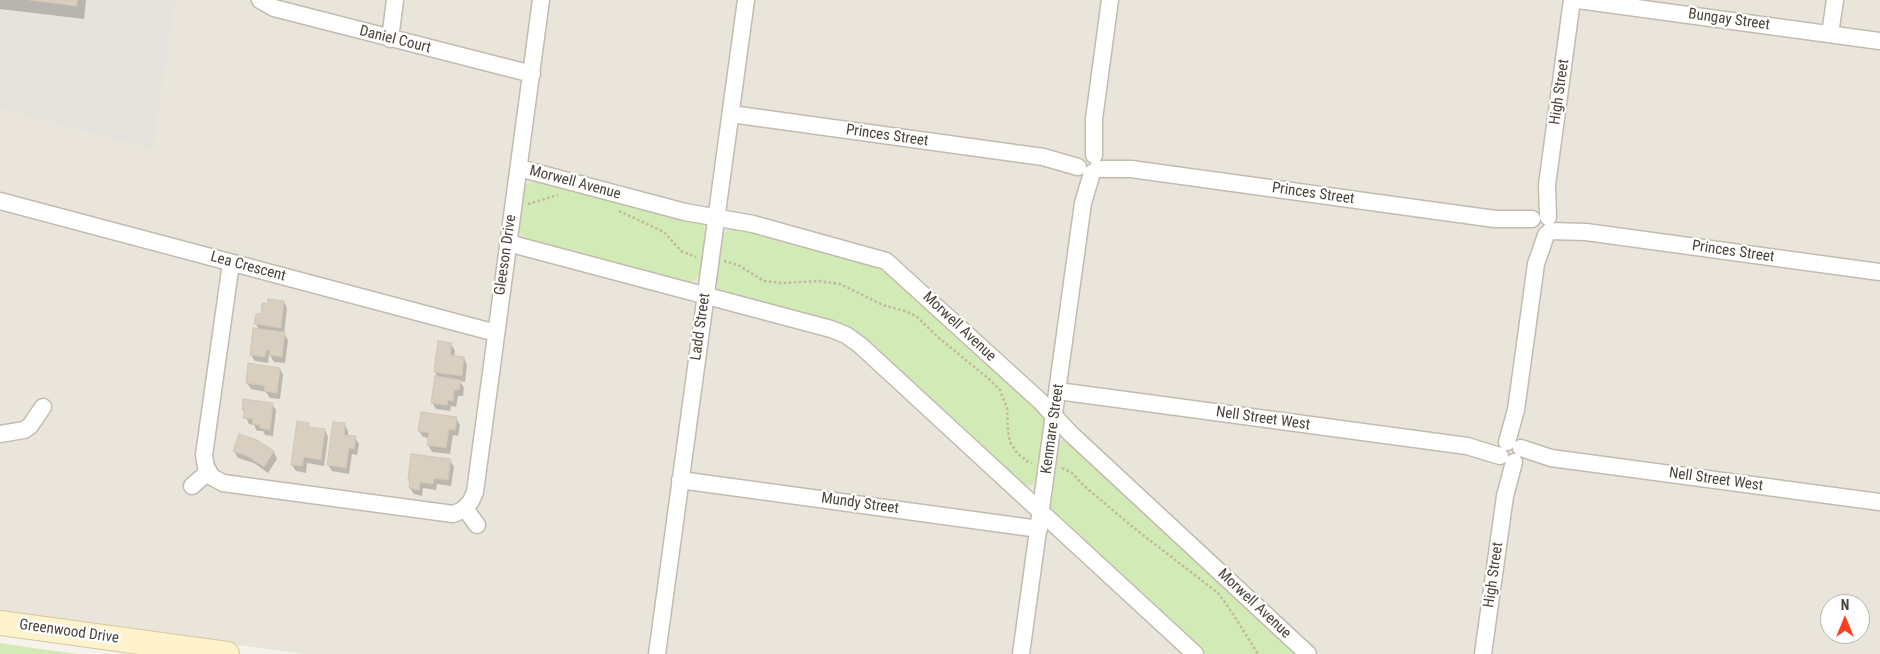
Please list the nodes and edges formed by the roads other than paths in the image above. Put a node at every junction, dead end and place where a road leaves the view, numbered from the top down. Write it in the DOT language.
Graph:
graph roads {
  1 [pos="260,0"];
  2 [pos="395,0"];
  3 [pos="541,0"];
  4 [pos="746,0"];
  5 [pos="1110,0"];
  6 [pos="1572,0"];
  7 [pos="1578,0"];
  8 [pos="1835,0"];
  9 [pos="1654,5"];
  10 [pos="1830,34"];
  11 [pos="390,39"];
  12 [pos="1880,41"];
  13 [pos="532,74"];
  14 [pos="731,114"];
  15 [pos="1088,163"];
  16 [pos="518,168"];
  17 [pos="0,201"];
  18 [pos="716,217"];
  19 [pos="1541,225"];
  20 [pos="508,243"];
  21 [pos="231,263"];
  22 [pos="1880,272"];
  23 [pos="706,296"];
  24 [pos="496,333"];
  25 [pos="1058,391"];
  26 [pos="44,407"];
  27 [pos="1054,417"];
  28 [pos="0,434"];
  29 [pos="1510,452"];
  30 [pos="208,472"];
  31 [pos="680,480"];
  32 [pos="192,486"];
  33 [pos="1880,502"];
  34 [pos="465,508"];
  35 [pos="1041,512"];
  36 [pos="477,525"];
  37 [pos="1039,529"];
  38 [pos="0,623"];
  39 [pos="227,654"];
  40 [pos="656,654"];
  41 [pos="1021,654"];
  42 [pos="1195,654"];
  43 [pos="1308,654"];
  44 [pos="1483,654"];
  1 -- 11 [label="street, Daniel Court"];
  2 -- 11 [label="street"];
  3 -- 13 [label="street, Gleeson Drive"];
  4 -- 14 [label="street, Ladd Street"];
  5 -- 15 [label="street, Kenmare Street"];
  6 -- 19 [label="street, High Street"];
  7 -- 9 [label="street, Bungay Street"];
  8 -- 10 [label="street"];
  9 -- 10 [label="street, Bungay Street"];
  10 -- 12 [label="street, Bungay Street"];
  11 -- 13 [label="street, Daniel Court"];
  13 -- 16 [label="street, Gleeson Drive"];
  14 -- 15 [label="street, Princes Street"];
  14 -- 18 [label="street, Ladd Street"];
  15 -- 19 [label="street, Princes Street"];
  15 -- 25 [label="street, Kenmare Street"];
  16 -- 18 [label="street, Morwell Avenue"];
  16 -- 20 [label="street, Gleeson Drive"];
  17 -- 21 [label="street, Lea Crescent"];
  18 -- 23 [label="street, Ladd Street"];
  18 -- 27 [label="street, Morwell Avenue"];
  19 -- 22 [label="street, Princes Street"];
  19 -- 29 [label="street, High Street"];
  20 -- 23 [label="street"];
  20 -- 24 [label="street, Gleeson Drive"];
  21 -- 24 [label="street, Lea Crescent"];
  21 -- 30 [label="street"];
  23 -- 31 [label="street, Ladd Street"];
  23 -- 35 [label="street"];
  24 -- 34 [label="street, Gleeson Drive"];
  25 -- 27 [label="street, Kenmare Street"];
  25 -- 29 [label="street, Nell Street West"];
  26 -- 28 [label="street"];
  27 -- 35 [label="street, Kenmare Street"];
  27 -- 43 [label="street, Morwell Avenue"];
  29 -- 33 [label="street, Nell Street West"];
  29 -- 44 [label="street, High Street"];
  30 -- 32 [label="street"];
  30 -- 34 [label="street"];
  31 -- 37 [label="street, Mundy Street"];
  31 -- 40 [label="street, Ladd Street"];
  34 -- 36 [label="street"];
  35 -- 37 [label="street, Kenmare Street"];
  35 -- 42 [label="street"];
  37 -- 41 [label="street, Kenmare Street"];
  38 -- 39 [label="street, Greenwood Drive"];
}
